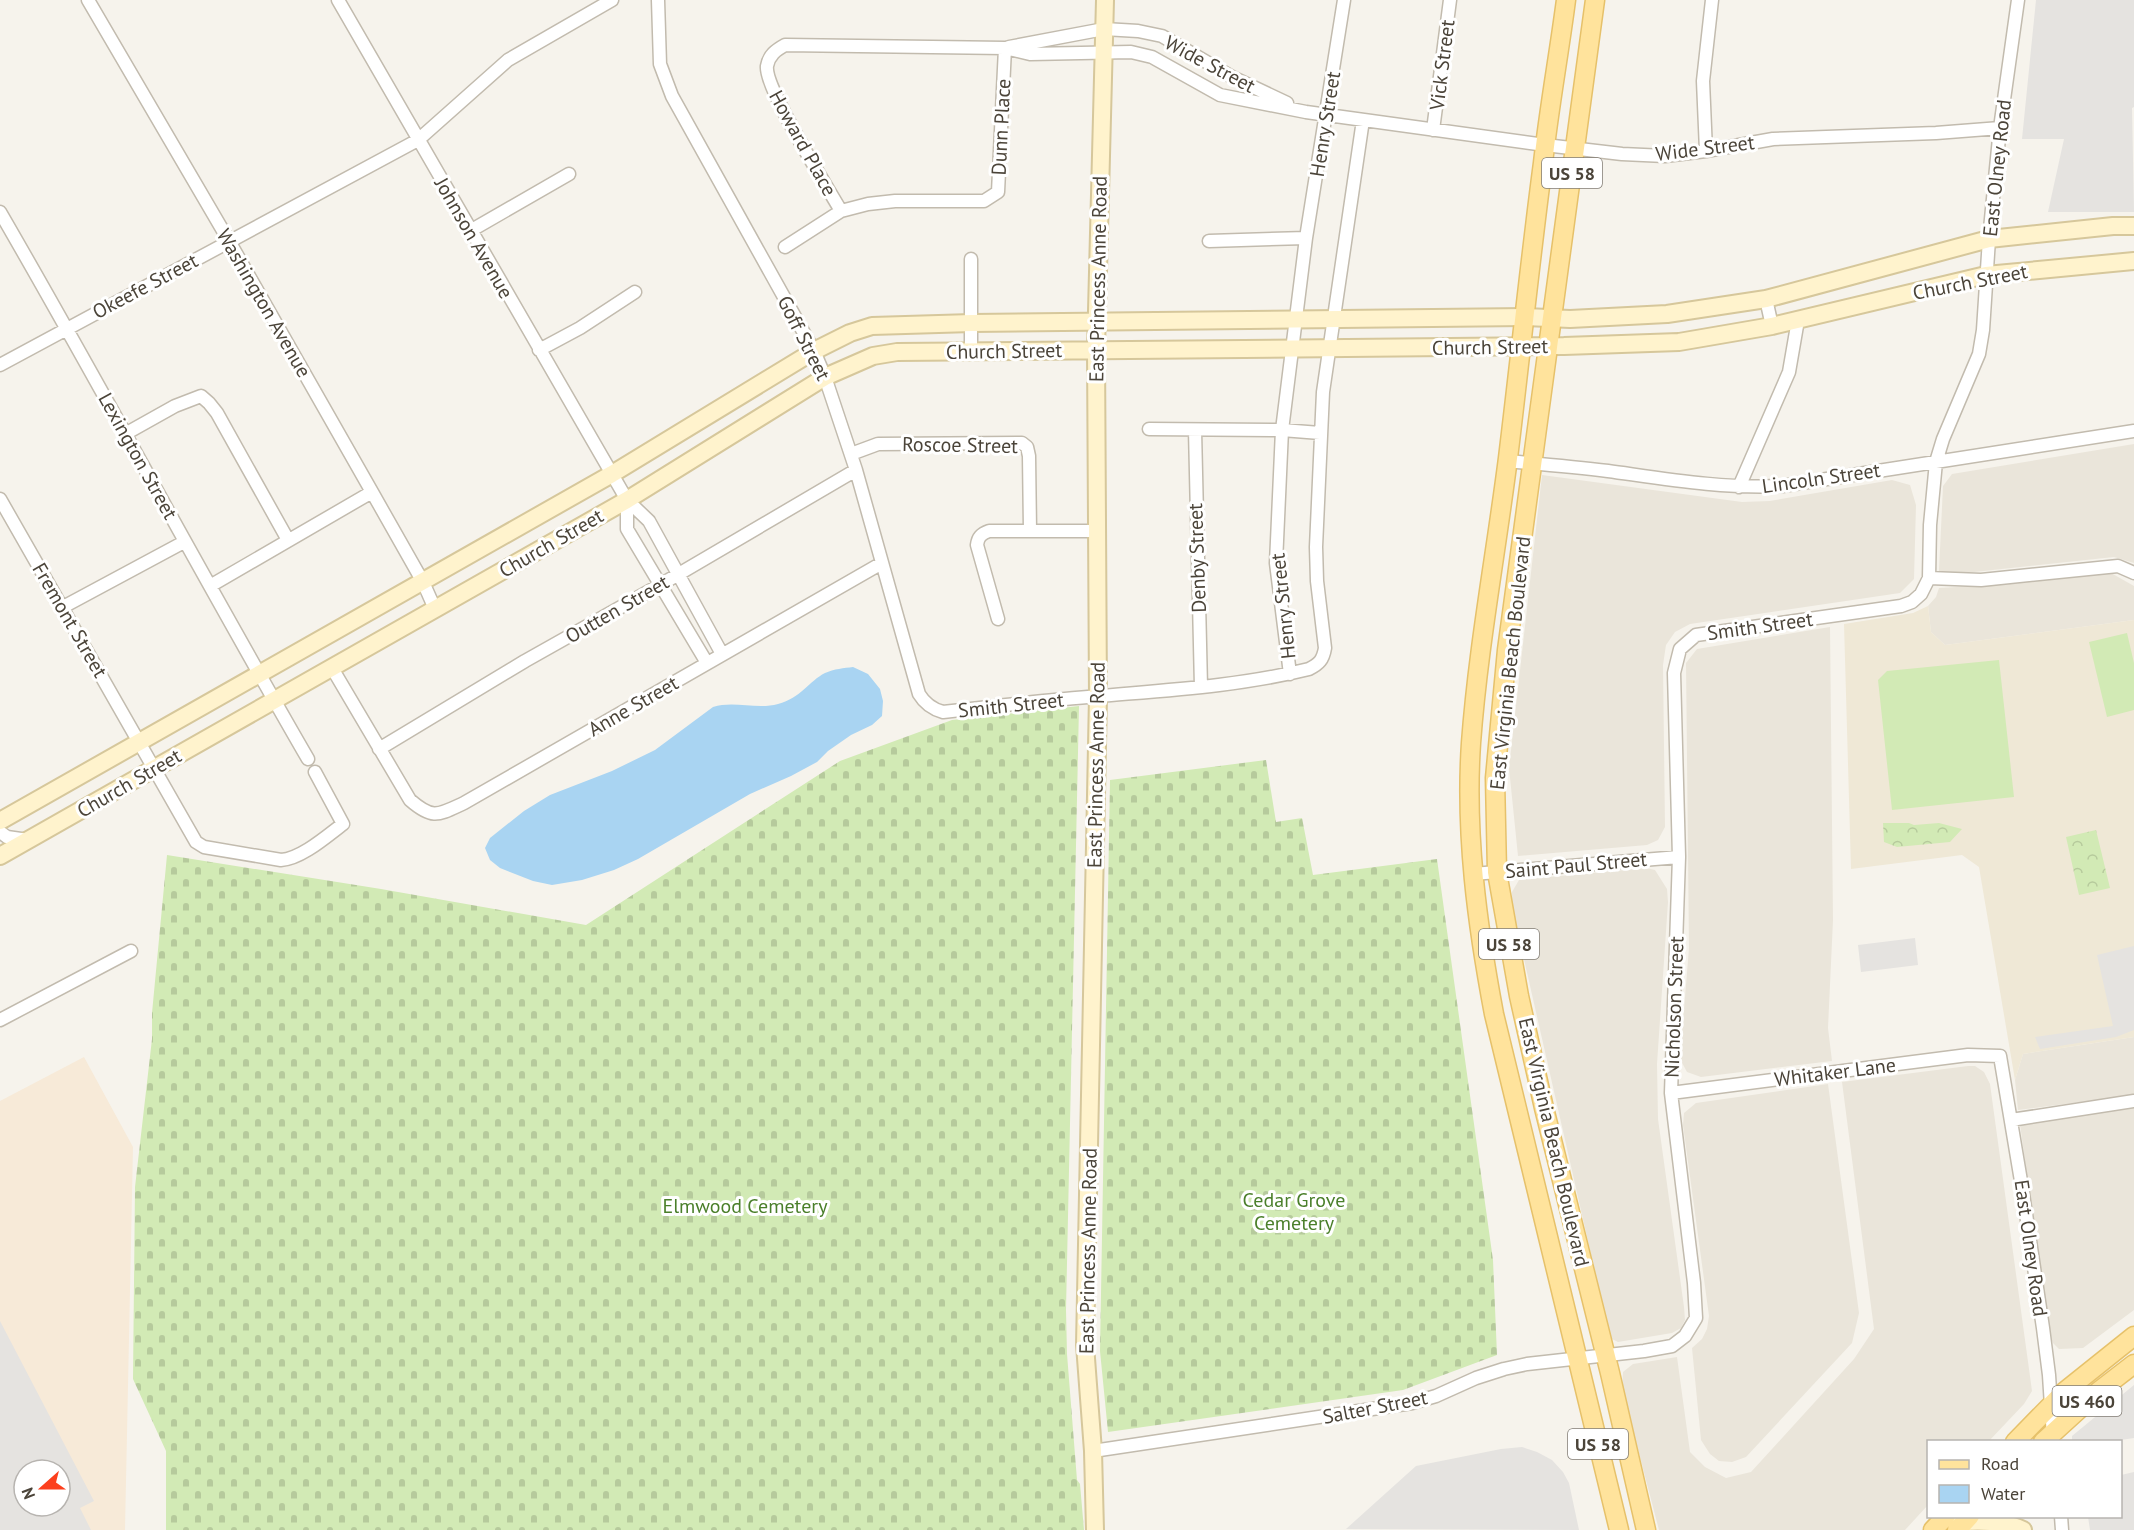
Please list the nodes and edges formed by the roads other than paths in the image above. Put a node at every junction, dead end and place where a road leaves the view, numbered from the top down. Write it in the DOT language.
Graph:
graph roads {
  1 [pos="88,0"];
  2 [pos="338,0"];
  3 [pos="612,0"];
  4 [pos="658,0"];
  5 [pos="1105,0"];
  6 [pos="1344,0"];
  7 [pos="1450,0"];
  8 [pos="1566,0"];
  9 [pos="1595,0"];
  10 [pos="1712,0"];
  11 [pos="2018,0"];
  12 [pos="1104,28"];
  13 [pos="784,45"];
  14 [pos="1005,48"];
  15 [pos="1102,51"];
  16 [pos="1306,112"];
  17 [pos="1328,114"];
  18 [pos="1363,120"];
  19 [pos="2000,128"];
  20 [pos="1433,130"];
  21 [pos="418,140"];
  22 [pos="1545,145"];
  23 [pos="1575,149"];
  24 [pos="1706,151"];
  25 [pos="569,174"];
  26 [pos="841,211"];
  27 [pos="0,212"];
  28 [pos="2134,226"];
  29 [pos="470,231"];
  30 [pos="1306,238"];
  31 [pos="1989,239"];
  32 [pos="1209,241"];
  33 [pos="230,242"];
  34 [pos="785,247"];
  35 [pos="971,259"];
  36 [pos="2134,261"];
  37 [pos="1986,275"];
  38 [pos="636,292"];
  39 [pos="1766,299"];
  40 [pos="1526,317"];
  41 [pos="1551,318"];
  42 [pos="1333,319"];
  43 [pos="1295,320"];
  44 [pos="1798,320"];
  45 [pos="1096,321"];
  46 [pos="972,323"];
  47 [pos="1772,326"];
  48 [pos="68,328"];
  49 [pos="1521,346"];
  50 [pos="1547,346"];
  51 [pos="1291,348"];
  52 [pos="1328,348"];
  53 [pos="539,350"];
  54 [pos="1096,350"];
  55 [pos="814,351"];
  56 [pos="971,351"];
  57 [pos="0,364"];
  58 [pos="825,377"];
  59 [pos="1149,429"];
  60 [pos="1195,430"];
  61 [pos="1282,430"];
  62 [pos="2134,431"];
  63 [pos="1320,433"];
  64 [pos="125,434"];
  65 [pos="851,454"];
  66 [pos="1507,461"];
  67 [pos="1936,462"];
  68 [pos="1532,463"];
  69 [pos="856,470"];
  70 [pos="612,474"];
  71 [pos="1739,487"];
  72 [pos="372,492"];
  73 [pos="0,499"];
  74 [pos="627,500"];
  75 [pos="1500,513"];
  76 [pos="1525,516"];
  77 [pos="1030,530"];
  78 [pos="1098,531"];
  79 [pos="288,540"];
  80 [pos="184,542"];
  81 [pos="882,563"];
  82 [pos="2134,573"];
  83 [pos="678,574"];
  84 [pos="1929,578"];
  85 [pos="423,582"];
  86 [pos="660,585"];
  87 [pos="210,586"];
  88 [pos="63,607"];
  89 [pos="435,609"];
  90 [pos="998,620"];
  91 [pos="722,654"];
  92 [pos="707,663"];
  93 [pos="332,668"];
  94 [pos="1674,673"];
  95 [pos="260,674"];
  96 [pos="1290,674"];
  97 [pos="1201,687"];
  98 [pos="919,694"];
  99 [pos="1098,696"];
  100 [pos="274,700"];
  101 [pos="139,742"];
  102 [pos="379,749"];
  103 [pos="308,759"];
  104 [pos="154,769"];
  105 [pos="315,772"];
  106 [pos="0,821"];
  107 [pos="0,832"];
  108 [pos="28,840"];
  109 [pos="0,856"];
  110 [pos="1679,857"];
  111 [pos="1497,872"];
  112 [pos="1473,874"];
  113 [pos="132,951"];
  114 [pos="0,1020"];
  115 [pos="2000,1056"];
  116 [pos="1671,1093"];
  117 [pos="2134,1101"];
  118 [pos="1544,1108"];
  119 [pos="1519,1115"];
  120 [pos="2011,1120"];
  121 [pos="1685,1336"];
  122 [pos="2134,1336"];
  123 [pos="1605,1355"];
  124 [pos="1578,1358"];
  125 [pos="2134,1364"];
  126 [pos="2051,1405"];
  127 [pos="2050,1438"];
  128 [pos="2017,1440"];
  129 [pos="1093,1451"];
  130 [pos="1964,1523"];
  131 [pos="1939,1524"];
  132 [pos="1095,1530"];
  133 [pos="1619,1530"];
  134 [pos="1646,1530"];
  135 [pos="2023,1530"];
  1 -- 33 [label="street, Washington Avenue"];
  2 -- 21 [label="street, Johnson Avenue"];
  3 -- 21 [label="street, Okeefe Street"];
  4 -- 55 [label="street, Goff Street"];
  5 -- 12 [label="main road, East Princess Anne Road"];
  6 -- 17 [label="street, Henry Street"];
  7 -- 20 [label="street, Vick Street"];
  8 -- 22 [label="main road, East Virginia Beach Boulevard / US 58"];
  9 -- 23 [label="main road, East Virginia Beach Boulevard / US 58"];
  10 -- 24 [label="street"];
  11 -- 19 [label="street, East Olney Road"];
  12 -- 14 [label="street, Wide Street"];
  12 -- 15 [label="main road, East Princess Anne Road"];
  12 -- 16 [label="street, Wide Street"];
  13 -- 14 [label="street, Wide Street"];
  13 -- 26 [label="street, Howard Place"];
  14 -- 15 [label="street, Wide Street"];
  14 -- 26 [label="street, Dunn Place"];
  15 -- 16 [label="street, Wide Street"];
  15 -- 45 [label="main road, East Princess Anne Road"];
  16 -- 17 [label="street, Wide Street"];
  17 -- 18 [label="street, Wide Street"];
  17 -- 30 [label="street, Henry Street"];
  18 -- 20 [label="street, Wide Street"];
  18 -- 42 [label="street, Henry Street"];
  19 -- 24 [label="street, Wide Street"];
  19 -- 31 [label="street, East Olney Road"];
  20 -- 22 [label="street, Wide Street"];
  21 -- 29 [label="street, Johnson Avenue"];
  21 -- 33 [label="street, Okeefe Street"];
  22 -- 23 [label="street, Wide Street"];
  22 -- 40 [label="main road, East Virginia Beach Boulevard / US 58"];
  23 -- 24 [label="street, Wide Street"];
  23 -- 41 [label="main road, East Virginia Beach Boulevard / US 58"];
  25 -- 29 [label="street"];
  26 -- 34 [label="street"];
  27 -- 48 [label="street, Lexington Street"];
  28 -- 31 [label="main road, Church Street"];
  29 -- 53 [label="street, Johnson Avenue"];
  30 -- 32 [label="street"];
  30 -- 43 [label="street, Henry Street"];
  31 -- 37 [label="street, East Olney Road"];
  31 -- 39 [label="main road, Church Street"];
  33 -- 48 [label="street, Okeefe Street"];
  33 -- 72 [label="street, Washington Avenue"];
  35 -- 46 [label="street"];
  36 -- 37 [label="main road, Church Street"];
  37 -- 44 [label="main road, Church Street"];
  37 -- 67 [label="street, East Olney Road"];
  38 -- 53 [label="street"];
  39 -- 41 [label="main road, Church Street"];
  39 -- 47 [label="street"];
  40 -- 41 [label="main road, Church Street"];
  40 -- 42 [label="main road, Church Street"];
  40 -- 49 [label="main road, East Virginia Beach Boulevard / US 58"];
  41 -- 50 [label="main road, East Virginia Beach Boulevard / US 58"];
  42 -- 43 [label="main road, Church Street"];
  42 -- 52 [label="street, Henry Street"];
  43 -- 45 [label="main road, Church Street"];
  43 -- 51 [label="street, Henry Street"];
  44 -- 47 [label="main road, Church Street"];
  44 -- 71 [label="street"];
  45 -- 46 [label="main road, Church Street"];
  45 -- 54 [label="main road, East Princess Anne Road"];
  46 -- 55 [label="main road, Church Street"];
  46 -- 56 [label="street"];
  47 -- 50 [label="main road, Church Street"];
  48 -- 57 [label="street, Okeefe Street"];
  48 -- 64 [label="street, Lexington Street"];
  49 -- 50 [label="main road, Church Street"];
  49 -- 52 [label="main road, Church Street"];
  49 -- 66 [label="main road, East Virginia Beach Boulevard / US 58"];
  50 -- 68 [label="main road, East Virginia Beach Boulevard / US 58"];
  51 -- 52 [label="main road, Church Street"];
  51 -- 54 [label="main road, Church Street"];
  51 -- 61 [label="street, Henry Street"];
  52 -- 63 [label="street, Henry Street"];
  53 -- 70 [label="street, Johnson Avenue"];
  54 -- 56 [label="main road, Church Street"];
  54 -- 78 [label="main road, East Princess Anne Road"];
  55 -- 58 [label="street, Goff Street"];
  55 -- 70 [label="main road, Church Street"];
  56 -- 58 [label="main road, Church Street"];
  58 -- 65 [label="street, Goff Street"];
  58 -- 74 [label="main road, Church Street"];
  59 -- 60 [label="street"];
  60 -- 61 [label="street"];
  60 -- 97 [label="street, Denby Street"];
  61 -- 63 [label="street"];
  61 -- 96 [label="street, Henry Street"];
  62 -- 67 [label="street, Lincoln Street"];
  63 -- 96 [label="street, Henry Street"];
  64 -- 79 [label="street"];
  64 -- 80 [label="street, Lexington Street"];
  65 -- 69 [label="street, Goff Street"];
  65 -- 77 [label="street, Roscoe Street"];
  66 -- 68 [label="street, Lincoln Street"];
  66 -- 75 [label="main road, East Virginia Beach Boulevard / US 58"];
  67 -- 71 [label="street, Lincoln Street"];
  67 -- 84 [label="street, East Olney Road"];
  68 -- 71 [label="street, Lincoln Street"];
  68 -- 76 [label="main road, East Virginia Beach Boulevard / US 58"];
  69 -- 81 [label="street, Goff Street"];
  69 -- 83 [label="street, Outten Street"];
  70 -- 74 [label="street, Johnson Avenue"];
  70 -- 85 [label="main road, Church Street"];
  72 -- 79 [label="street"];
  72 -- 85 [label="street, Washington Avenue"];
  73 -- 88 [label="street, Fremont Street"];
  74 -- 83 [label="street"];
  74 -- 86 [label="street"];
  74 -- 89 [label="main road, Church Street"];
  75 -- 76 [label="main road"];
  75 -- 112 [label="main road, East Virginia Beach Boulevard / US 58"];
  76 -- 111 [label="main road, East Virginia Beach Boulevard / US 58"];
  77 -- 78 [label="street"];
  77 -- 90 [label="street"];
  78 -- 99 [label="main road, East Princess Anne Road"];
  79 -- 87 [label="street"];
  80 -- 87 [label="street, Lexington Street"];
  80 -- 88 [label="street"];
  81 -- 91 [label="street, Anne Street"];
  81 -- 98 [label="street, Goff Street"];
  82 -- 84 [label="street"];
  83 -- 86 [label="street, Outten Street"];
  83 -- 91 [label="street"];
  84 -- 94 [label="street, Smith Street"];
  85 -- 89 [label="street, Washington Avenue"];
  85 -- 95 [label="main road, Church Street"];
  86 -- 92 [label="street"];
  86 -- 102 [label="street, Outten Street"];
  87 -- 95 [label="street, Lexington Street"];
  88 -- 101 [label="street, Fremont Street"];
  89 -- 93 [label="main road, Church Street"];
  91 -- 92 [label="street, Anne Street"];
  92 -- 102 [label="street, Anne Street"];
  93 -- 100 [label="main road, Church Street"];
  93 -- 102 [label="street, Anne Street"];
  94 -- 110 [label="street, Nicholson Street"];
  95 -- 100 [label="street, Lexington Street"];
  95 -- 101 [label="main road, Church Street"];
  96 -- 97 [label="street, Smith Street"];
  97 -- 99 [label="street, Smith Street"];
  98 -- 99 [label="street, Smith Street"];
  99 -- 129 [label="main road, East Princess Anne Road"];
  100 -- 103 [label="street, Lexington Street"];
  100 -- 104 [label="main road, Church Street"];
  101 -- 104 [label="street, Fremont Street"];
  101 -- 106 [label="main road, Church Street"];
  104 -- 105 [label="street, Fremont Street"];
  104 -- 108 [label="main road, Church Street"];
  107 -- 108 [label="street"];
  108 -- 109 [label="main road, Church Street"];
  110 -- 111 [label="street, Saint Paul Street"];
  110 -- 116 [label="street, Nicholson Street"];
  111 -- 112 [label="street, Saint Paul Street"];
  111 -- 118 [label="main road, East Virginia Beach Boulevard / US 58"];
  112 -- 119 [label="main road, East Virginia Beach Boulevard / US 58"];
  113 -- 114 [label="street"];
  115 -- 116 [label="street, Whitaker Lane"];
  115 -- 120 [label="street, East Olney Road"];
  116 -- 121 [label="street, Nicholson Street"];
  117 -- 120 [label="street"];
  118 -- 119 [label="main road"];
  118 -- 123 [label="main road, East Virginia Beach Boulevard / US 58"];
  119 -- 124 [label="main road, East Virginia Beach Boulevard / US 58"];
  120 -- 126 [label="street, East Olney Road"];
  121 -- 123 [label="street, Salter Street"];
  122 -- 126 [label="main road, US 460"];
  123 -- 124 [label="street, Salter Street"];
  123 -- 134 [label="main road, East Virginia Beach Boulevard / US 58"];
  124 -- 129 [label="street, Salter Street"];
  124 -- 133 [label="main road, East Virginia Beach Boulevard / US 58"];
  125 -- 127 [label="main road, US 460"];
  126 -- 127 [label="street, East Olney Road"];
  126 -- 128 [label="main road, US 460"];
  129 -- 132 [label="main road, East Princess Anne Road"];
  130 -- 131 [label="main road"];
  130 -- 135 [label="main road"];
}
